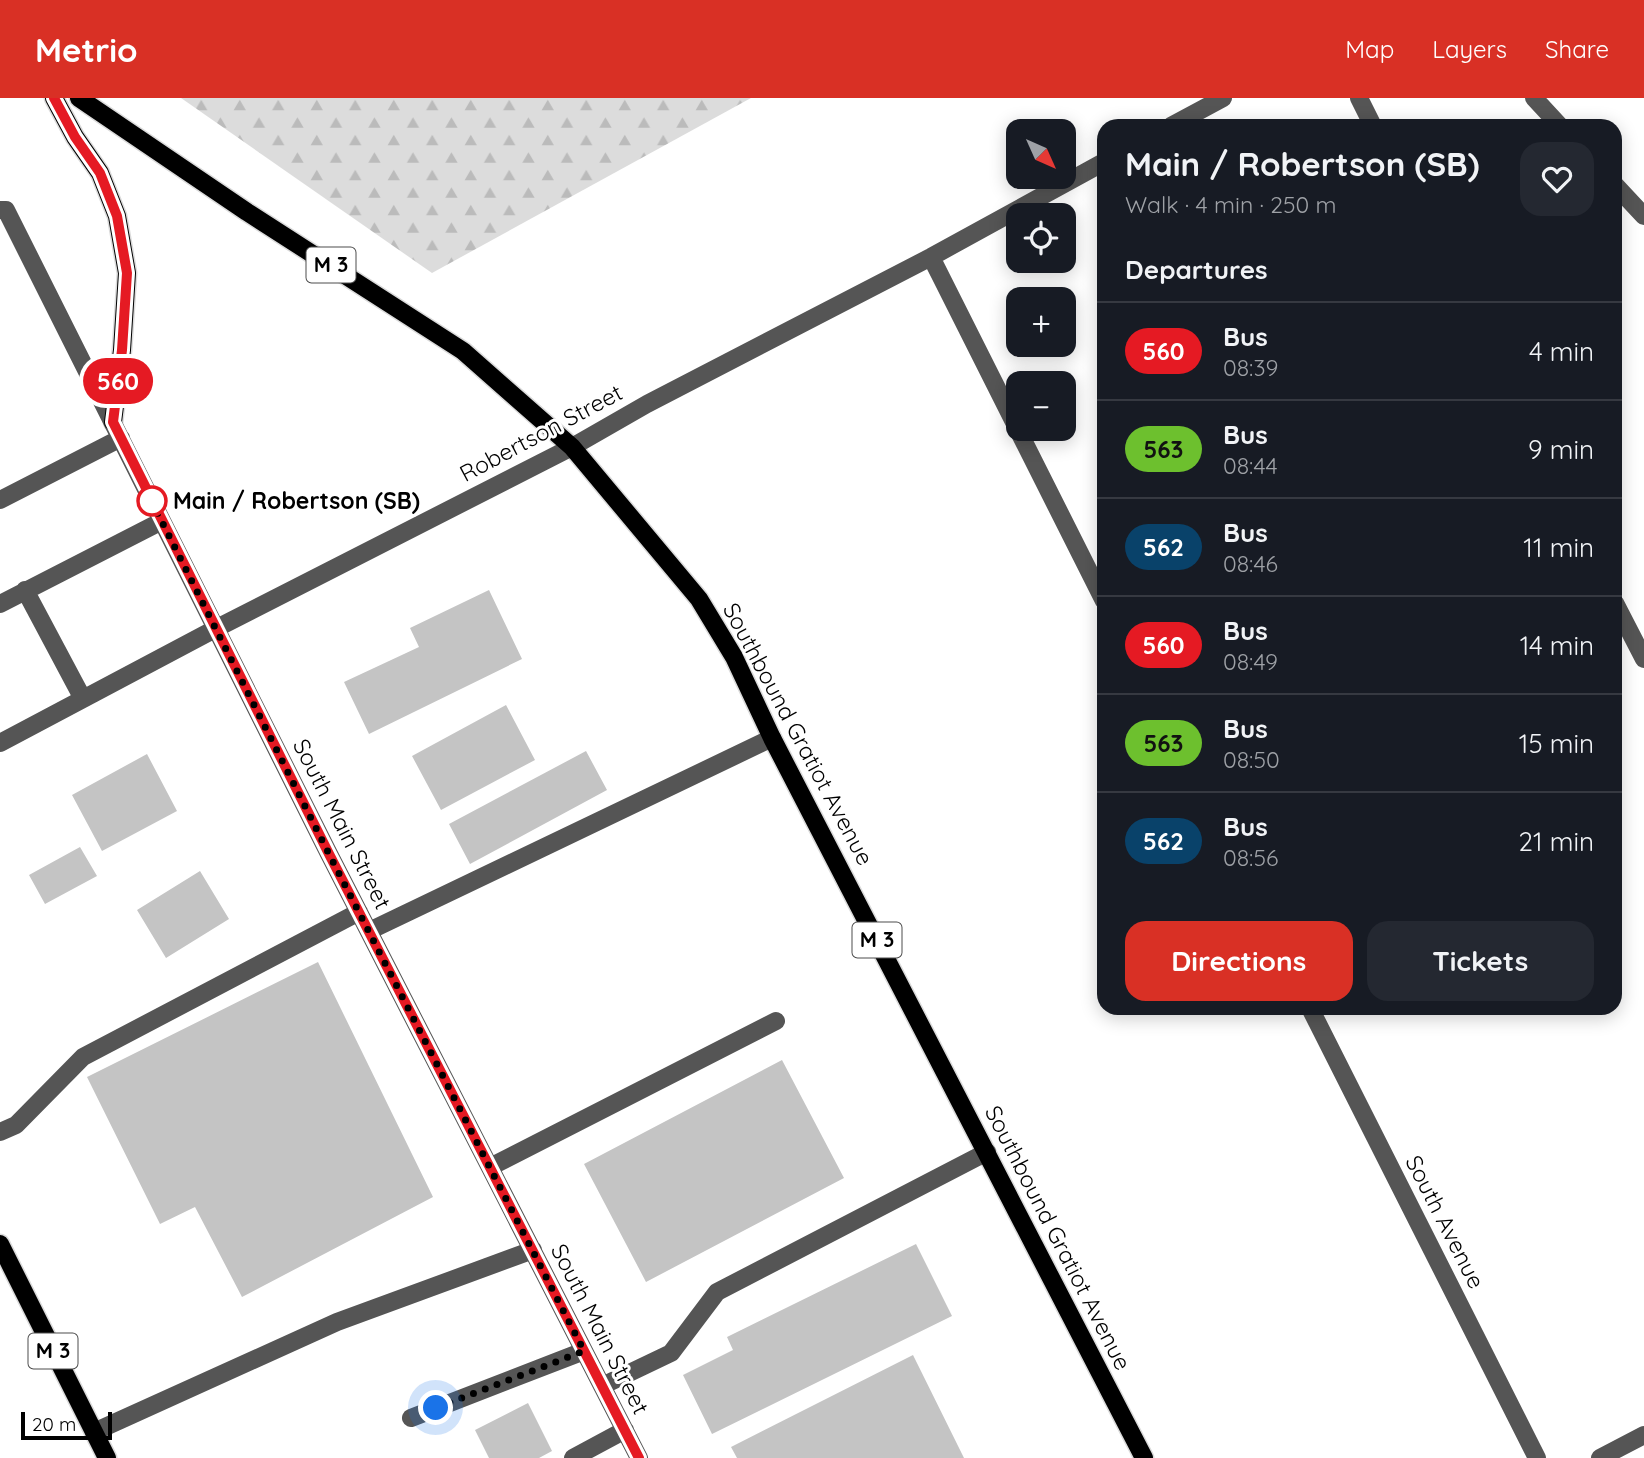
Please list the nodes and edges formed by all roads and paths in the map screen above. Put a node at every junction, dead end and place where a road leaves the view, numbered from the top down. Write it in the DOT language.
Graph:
graph roads {
  1 [pos="54,98"];
  2 [pos="79,98"];
  3 [pos="1223,98"];
  4 [pos="1359,98"];
  5 [pos="1534,98"];
  6 [pos="1184,119"];
  7 [pos="1370,119"];
  8 [pos="1554,119"];
  9 [pos="1097,166"];
  10 [pos="1622,192"];
  11 [pos="3,210"];
  12 [pos="1644,216"];
  13 [pos="931,257"];
  14 [pos="117,430"];
  15 [pos="572,447"];
  16 [pos="0,500"];
  17 [pos="162,521"];
  18 [pos="1097,587"];
  19 [pos="25,590"];
  20 [pos="0,604"];
  21 [pos="1622,617"];
  22 [pos="215,629"];
  23 [pos="1644,659"];
  24 [pos="83,699"];
  25 [pos="772,738"];
  26 [pos="0,743"];
  27 [pos="359,912"];
  28 [pos="369,931"];
  29 [pos="1314,1015"];
  30 [pos="776,1021"];
  31 [pos="0,1132"];
  32 [pos="987,1152"];
  33 [pos="490,1167"];
  34 [pos="0,1244"];
  35 [pos="533,1250"];
  36 [pos="584,1351"];
  37 [pos="602,1386"];
  38 [pos="411,1418"];
  39 [pos="625,1430"];
  40 [pos="94,1432"];
  41 [pos="1644,1434"];
  42 [pos="107,1458"];
  43 [pos="573,1458"];
  44 [pos="639,1458"];
  45 [pos="1144,1458"];
  46 [pos="1537,1458"];
  47 [pos="1600,1458"];
  1 -- 14 [label="main road"];
  2 -- 15 [label="main road, Southbound Gratiot Avenue / M 3"];
  3 -- 6 [label="street"];
  4 -- 7 [label="street"];
  5 -- 8 [label="street"];
  9 -- 13 [label="street, Robertson Street"];
  10 -- 12 [label="street"];
  11 -- 14 [label="street, South Main Street"];
  13 -- 15 [label="street, Robertson Street"];
  13 -- 18 [label="street"];
  14 -- 16 [label="street"];
  14 -- 17 [label="street, South Main Street"];
  15 -- 22 [label="street, Robertson Street"];
  15 -- 25 [label="main road, Southbound Gratiot Avenue / M 3"];
  17 -- 19 [label="street"];
  17 -- 22 [label="street, South Main Street"];
  19 -- 20 [label="street"];
  19 -- 24 [label="street"];
  21 -- 23 [label="street"];
  22 -- 24 [label="street, Robertson Street"];
  22 -- 27 [label="street, South Main Street"];
  24 -- 26 [label="street, Robertson Street"];
  25 -- 28 [label="street"];
  25 -- 32 [label="main road, Southbound Gratiot Avenue / M 3"];
  27 -- 28 [label="street, South Main Street"];
  27 -- 31 [label="street"];
  28 -- 33 [label="street, South Main Street"];
  29 -- 46 [label="street, South Avenue"];
  30 -- 33 [label="street"];
  32 -- 37 [label="street"];
  32 -- 45 [label="main road, Southbound Gratiot Avenue / M 3"];
  33 -- 35 [label="street, South Main Street"];
  34 -- 40 [label="main road, M 3"];
  35 -- 36 [label="street, South Main Street"];
  35 -- 40 [label="street"];
  36 -- 37 [label="street, South Main Street"];
  36 -- 38 [label="street"];
  37 -- 39 [label="street, South Main Street"];
  39 -- 43 [label="street"];
  39 -- 44 [label="street, South Main Street"];
  40 -- 42 [label="main road, M 3"];
  41 -- 47 [label="street"];
}
